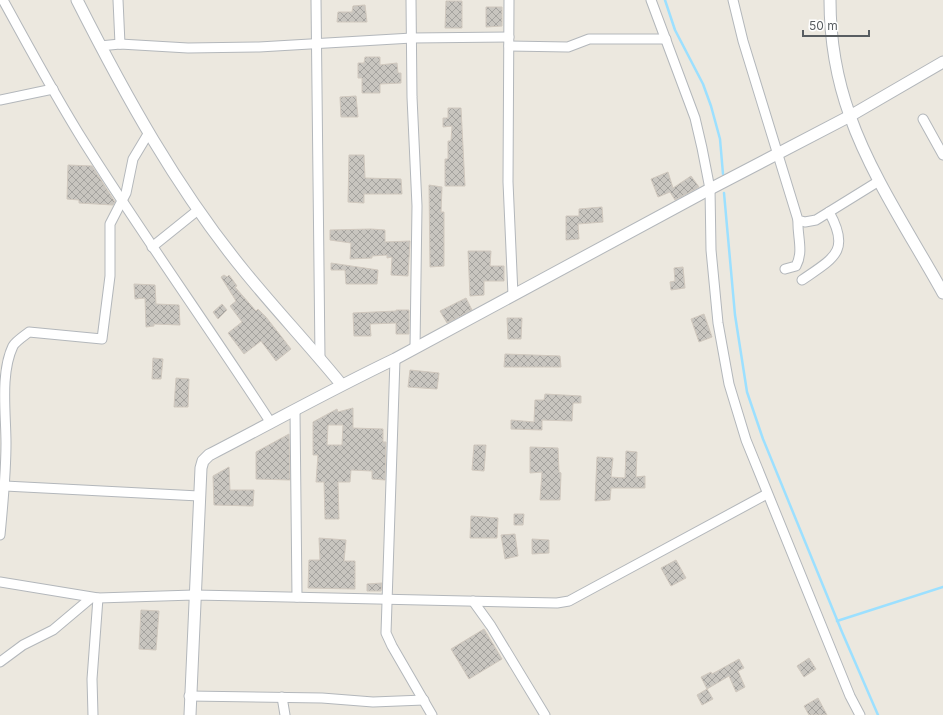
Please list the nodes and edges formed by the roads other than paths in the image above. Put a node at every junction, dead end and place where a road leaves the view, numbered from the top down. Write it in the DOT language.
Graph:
graph roads {
  1 [pos="3,0"];
  2 [pos="77,0"];
  3 [pos="118,0"];
  4 [pos="316,0"];
  5 [pos="411,0"];
  6 [pos="509,0"];
  7 [pos="652,0"];
  8 [pos="733,0"];
  9 [pos="830,0"];
  10 [pos="412,38"];
  11 [pos="666,39"];
  12 [pos="509,41"];
  13 [pos="120,44"];
  14 [pos="317,44"];
  15 [pos="100,46"];
  16 [pos="943,62"];
  17 [pos="52,89"];
  18 [pos="0,100"];
  19 [pos="850,116"];
  20 [pos="922,119"];
  21 [pos="148,134"];
  22 [pos="778,152"];
  23 [pos="943,155"];
  24 [pos="879,181"];
  25 [pos="710,189"];
  26 [pos="123,202"];
  27 [pos="198,210"];
  28 [pos="829,212"];
  29 [pos="798,220"];
  30 [pos="152,247"];
  31 [pos="785,269"];
  32 [pos="802,280"];
  33 [pos="943,293"];
  34 [pos="513,295"];
  35 [pos="415,348"];
  36 [pos="320,358"];
  37 [pos="395,359"];
  38 [pos="342,384"];
  39 [pos="295,411"];
  40 [pos="2,415"];
  41 [pos="272,423"];
  42 [pos="5,486"];
  43 [pos="767,494"];
  44 [pos="199,496"];
  45 [pos="0,535"];
  46 [pos="0,582"];
  47 [pos="194,595"];
  48 [pos="297,597"];
  49 [pos="94,598"];
  50 [pos="389,599"];
  51 [pos="473,601"];
  52 [pos="0,662"];
  53 [pos="190,696"];
  54 [pos="282,697"];
  55 [pos="424,700"];
  56 [pos="93,715"];
  57 [pos="190,715"];
  58 [pos="285,715"];
  59 [pos="432,715"];
  60 [pos="545,715"];
  61 [pos="860,715"];
  1 -- 17 [label="street"];
  2 -- 15 [label="street"];
  3 -- 13 [label="street"];
  4 -- 14 [label="street"];
  5 -- 10 [label="street"];
  6 -- 12 [label="street"];
  7 -- 11 [label="street"];
  8 -- 22 [label="street"];
  9 -- 19 [label="street"];
  10 -- 12 [label="street"];
  10 -- 14 [label="street"];
  10 -- 35 [label="street"];
  11 -- 12 [label="street"];
  11 -- 25 [label="street"];
  12 -- 34 [label="street"];
  13 -- 14 [label="street"];
  13 -- 15 [label="street"];
  14 -- 36 [label="street"];
  15 -- 21 [label="street"];
  16 -- 19 [label="street"];
  17 -- 18 [label="street"];
  17 -- 26 [label="street"];
  19 -- 22 [label="street"];
  19 -- 24 [label="street"];
  20 -- 23 [label="street"];
  21 -- 26 [label="street"];
  21 -- 27 [label="street"];
  22 -- 25 [label="street"];
  22 -- 29 [label="street"];
  24 -- 28 [label="street"];
  24 -- 33 [label="street"];
  25 -- 34 [label="street"];
  25 -- 43 [label="street"];
  26 -- 30 [label="street"];
  26 -- 40 [label="street"];
  27 -- 30 [label="street"];
  27 -- 36 [label="street"];
  28 -- 29 [label="street"];
  28 -- 32 [label="street"];
  29 -- 31 [label="street"];
  30 -- 41 [label="street"];
  34 -- 35 [label="street"];
  35 -- 37 [label="street"];
  36 -- 38 [label="street"];
  37 -- 38 [label="street"];
  37 -- 50 [label="street"];
  38 -- 39 [label="street"];
  39 -- 41 [label="street"];
  39 -- 48 [label="street"];
  40 -- 42 [label="street"];
  41 -- 44 [label="street"];
  42 -- 44 [label="street"];
  42 -- 45 [label="street"];
  43 -- 51 [label="street"];
  43 -- 61 [label="street"];
  44 -- 47 [label="street"];
  46 -- 49 [label="street"];
  47 -- 48 [label="street"];
  47 -- 49 [label="street"];
  47 -- 53 [label="street"];
  48 -- 50 [label="street"];
  49 -- 52 [label="street"];
  49 -- 56 [label="street"];
  50 -- 51 [label="street"];
  50 -- 55 [label="street"];
  51 -- 60 [label="street"];
  53 -- 54 [label="street"];
  53 -- 57 [label="street"];
  54 -- 55 [label="street"];
  54 -- 58 [label="street"];
  55 -- 59 [label="street"];
}
